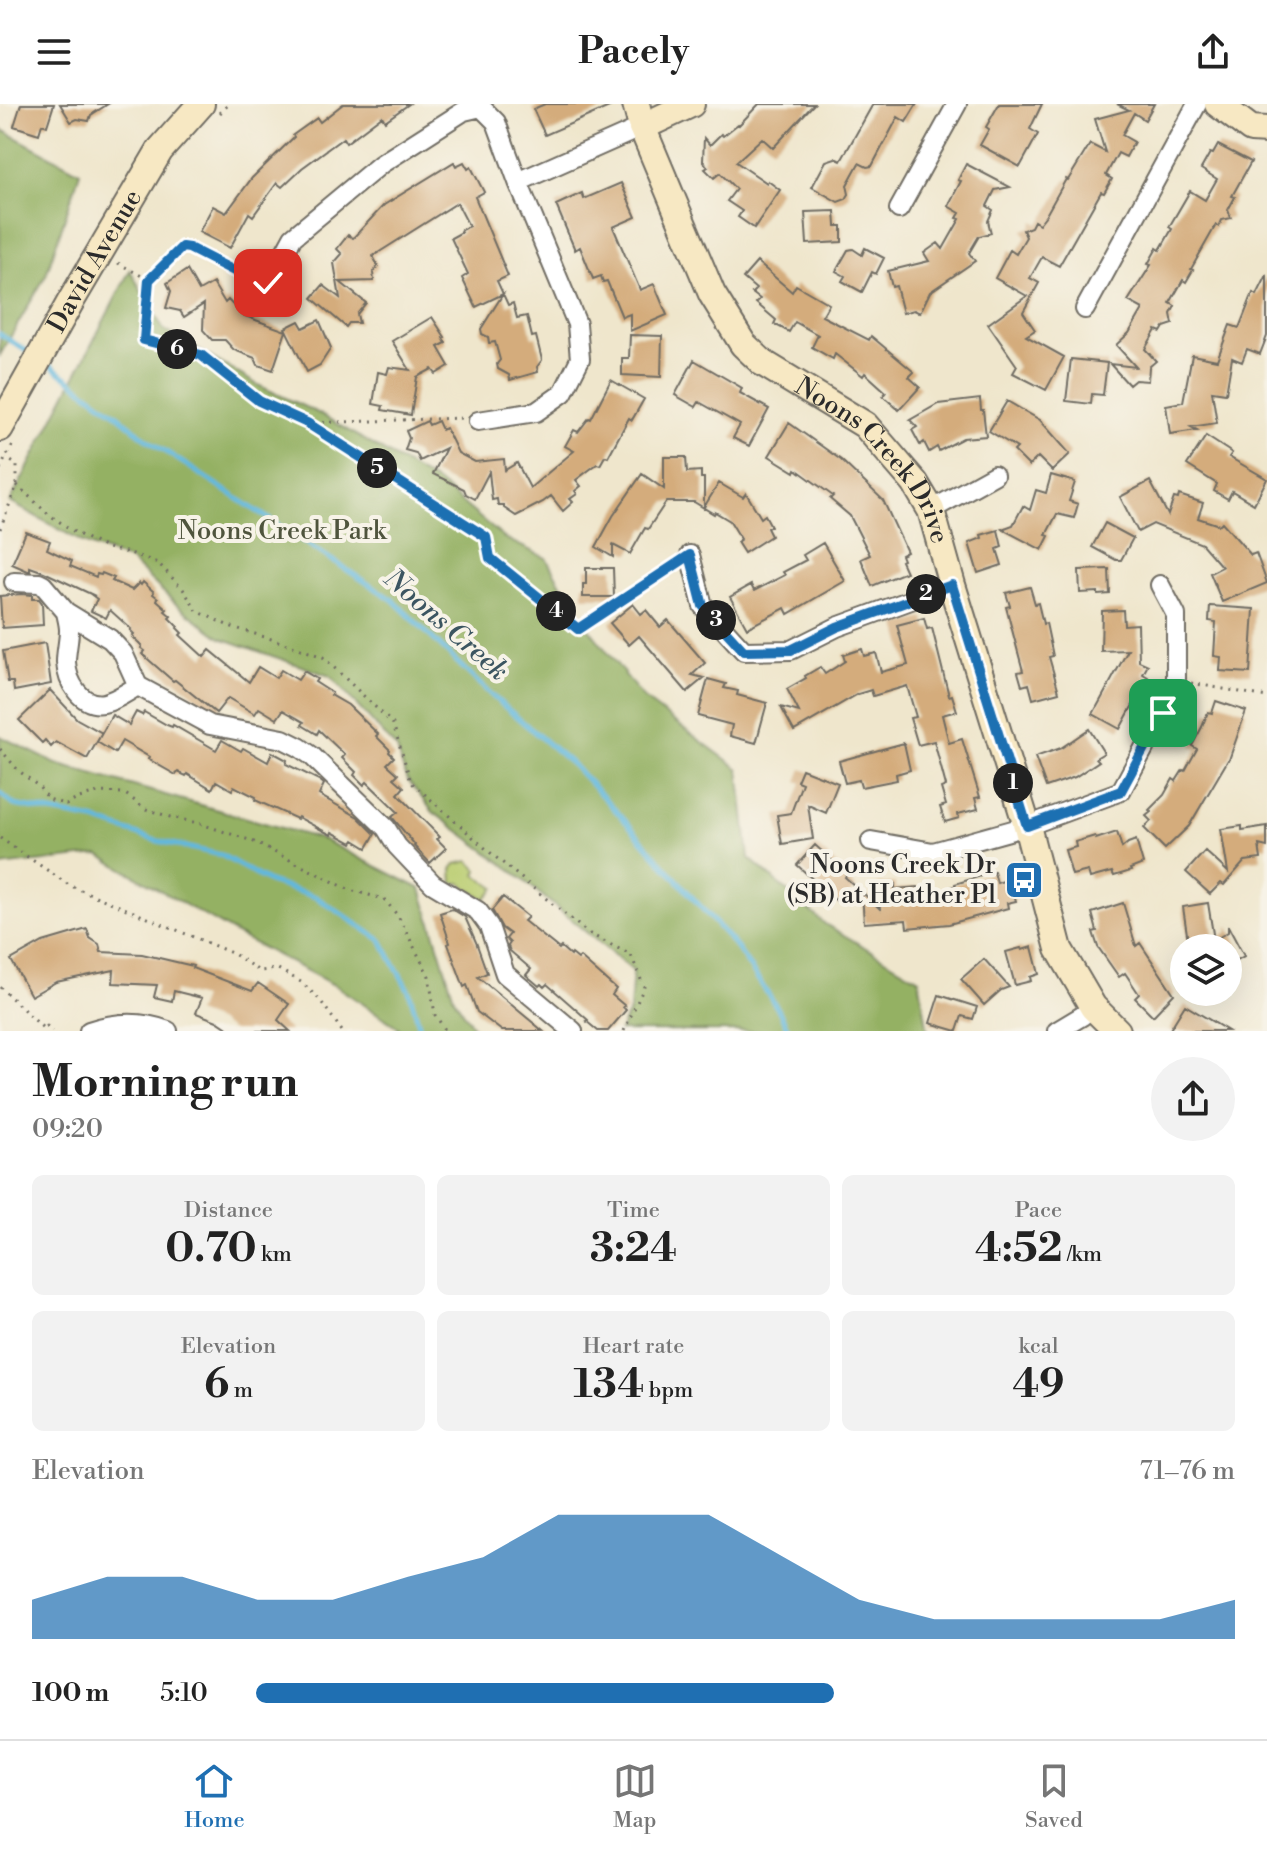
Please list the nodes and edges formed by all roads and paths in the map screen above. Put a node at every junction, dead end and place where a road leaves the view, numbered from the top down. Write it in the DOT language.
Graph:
graph roads {
  1 [pos="201,104"];
  2 [pos="691,104"];
  3 [pos="957,104"];
  4 [pos="1197,104"];
  5 [pos="1218,104"];
  6 [pos="639,116"];
  7 [pos="1267,130"];
  8 [pos="518,182"];
  9 [pos="899,209"];
  10 [pos="115,261"];
  11 [pos="149,280"];
  12 [pos="268,283"];
  13 [pos="1085,309"];
  14 [pos="478,421"];
  15 [pos="307,423"];
  16 [pos="0,428"];
  17 [pos="0,469"];
  18 [pos="994,475"];
  19 [pos="17,485"];
  20 [pos="931,510"];
  21 [pos="0,529"];
  22 [pos="690,555"];
  23 [pos="14,582"];
  24 [pos="952,585"];
  25 [pos="1160,585"];
  26 [pos="66,612"];
  27 [pos="1176,679"];
  28 [pos="138,686"];
  29 [pos="1267,697"];
  30 [pos="0,749"];
  31 [pos="1027,826"];
  32 [pos="0,838"];
  33 [pos="871,841"];
  34 [pos="0,987"];
  35 [pos="1093,1007"];
  36 [pos="52,1031"];
  37 [pos="89,1031"];
  38 [pos="168,1031"];
  39 [pos="342,1031"];
  40 [pos="446,1031"];
  41 [pos="573,1031"];
  42 [pos="624,1031"];
  43 [pos="1057,1031"];
  44 [pos="1117,1031"];
  1 -- 16 [label="street, David Avenue"];
  2 -- 6 [label="street"];
  3 -- 9 [label="street"];
  4 -- 13 [label="street"];
  5 -- 7 [label="street"];
  6 -- 8 [label="street"];
  6 -- 20 [label="street, Noons Creek Drive"];
  8 -- 12 [label="street"];
  8 -- 14 [label="street"];
  10 -- 11 [label="path"];
  11 -- 12 [label="path"];
  11 -- 15 [label="path"];
  14 -- 15 [label="path"];
  15 -- 22 [label="path"];
  17 -- 19 [label="path"];
  18 -- 20 [label="street"];
  19 -- 21 [label="path"];
  19 -- 42 [label="path"];
  20 -- 24 [label="street, Noons Creek Drive"];
  22 -- 24 [label="street"];
  23 -- 26 [label="street"];
  24 -- 31 [label="street, Noons Creek Drive"];
  25 -- 27 [label="street"];
  26 -- 28 [label="street"];
  26 -- 28 [label="street"];
  27 -- 29 [label="path"];
  27 -- 31 [label="street"];
  28 -- 41 [label="street"];
  30 -- 40 [label="path"];
  31 -- 33 [label="street"];
  31 -- 35 [label="street, Noons Creek Drive"];
  32 -- 39 [label="path"];
  34 -- 36 [label="path"];
  35 -- 43 [label="street"];
  35 -- 44 [label="street, Noons Creek Drive"];
  37 -- 38 [label="street"];
}
